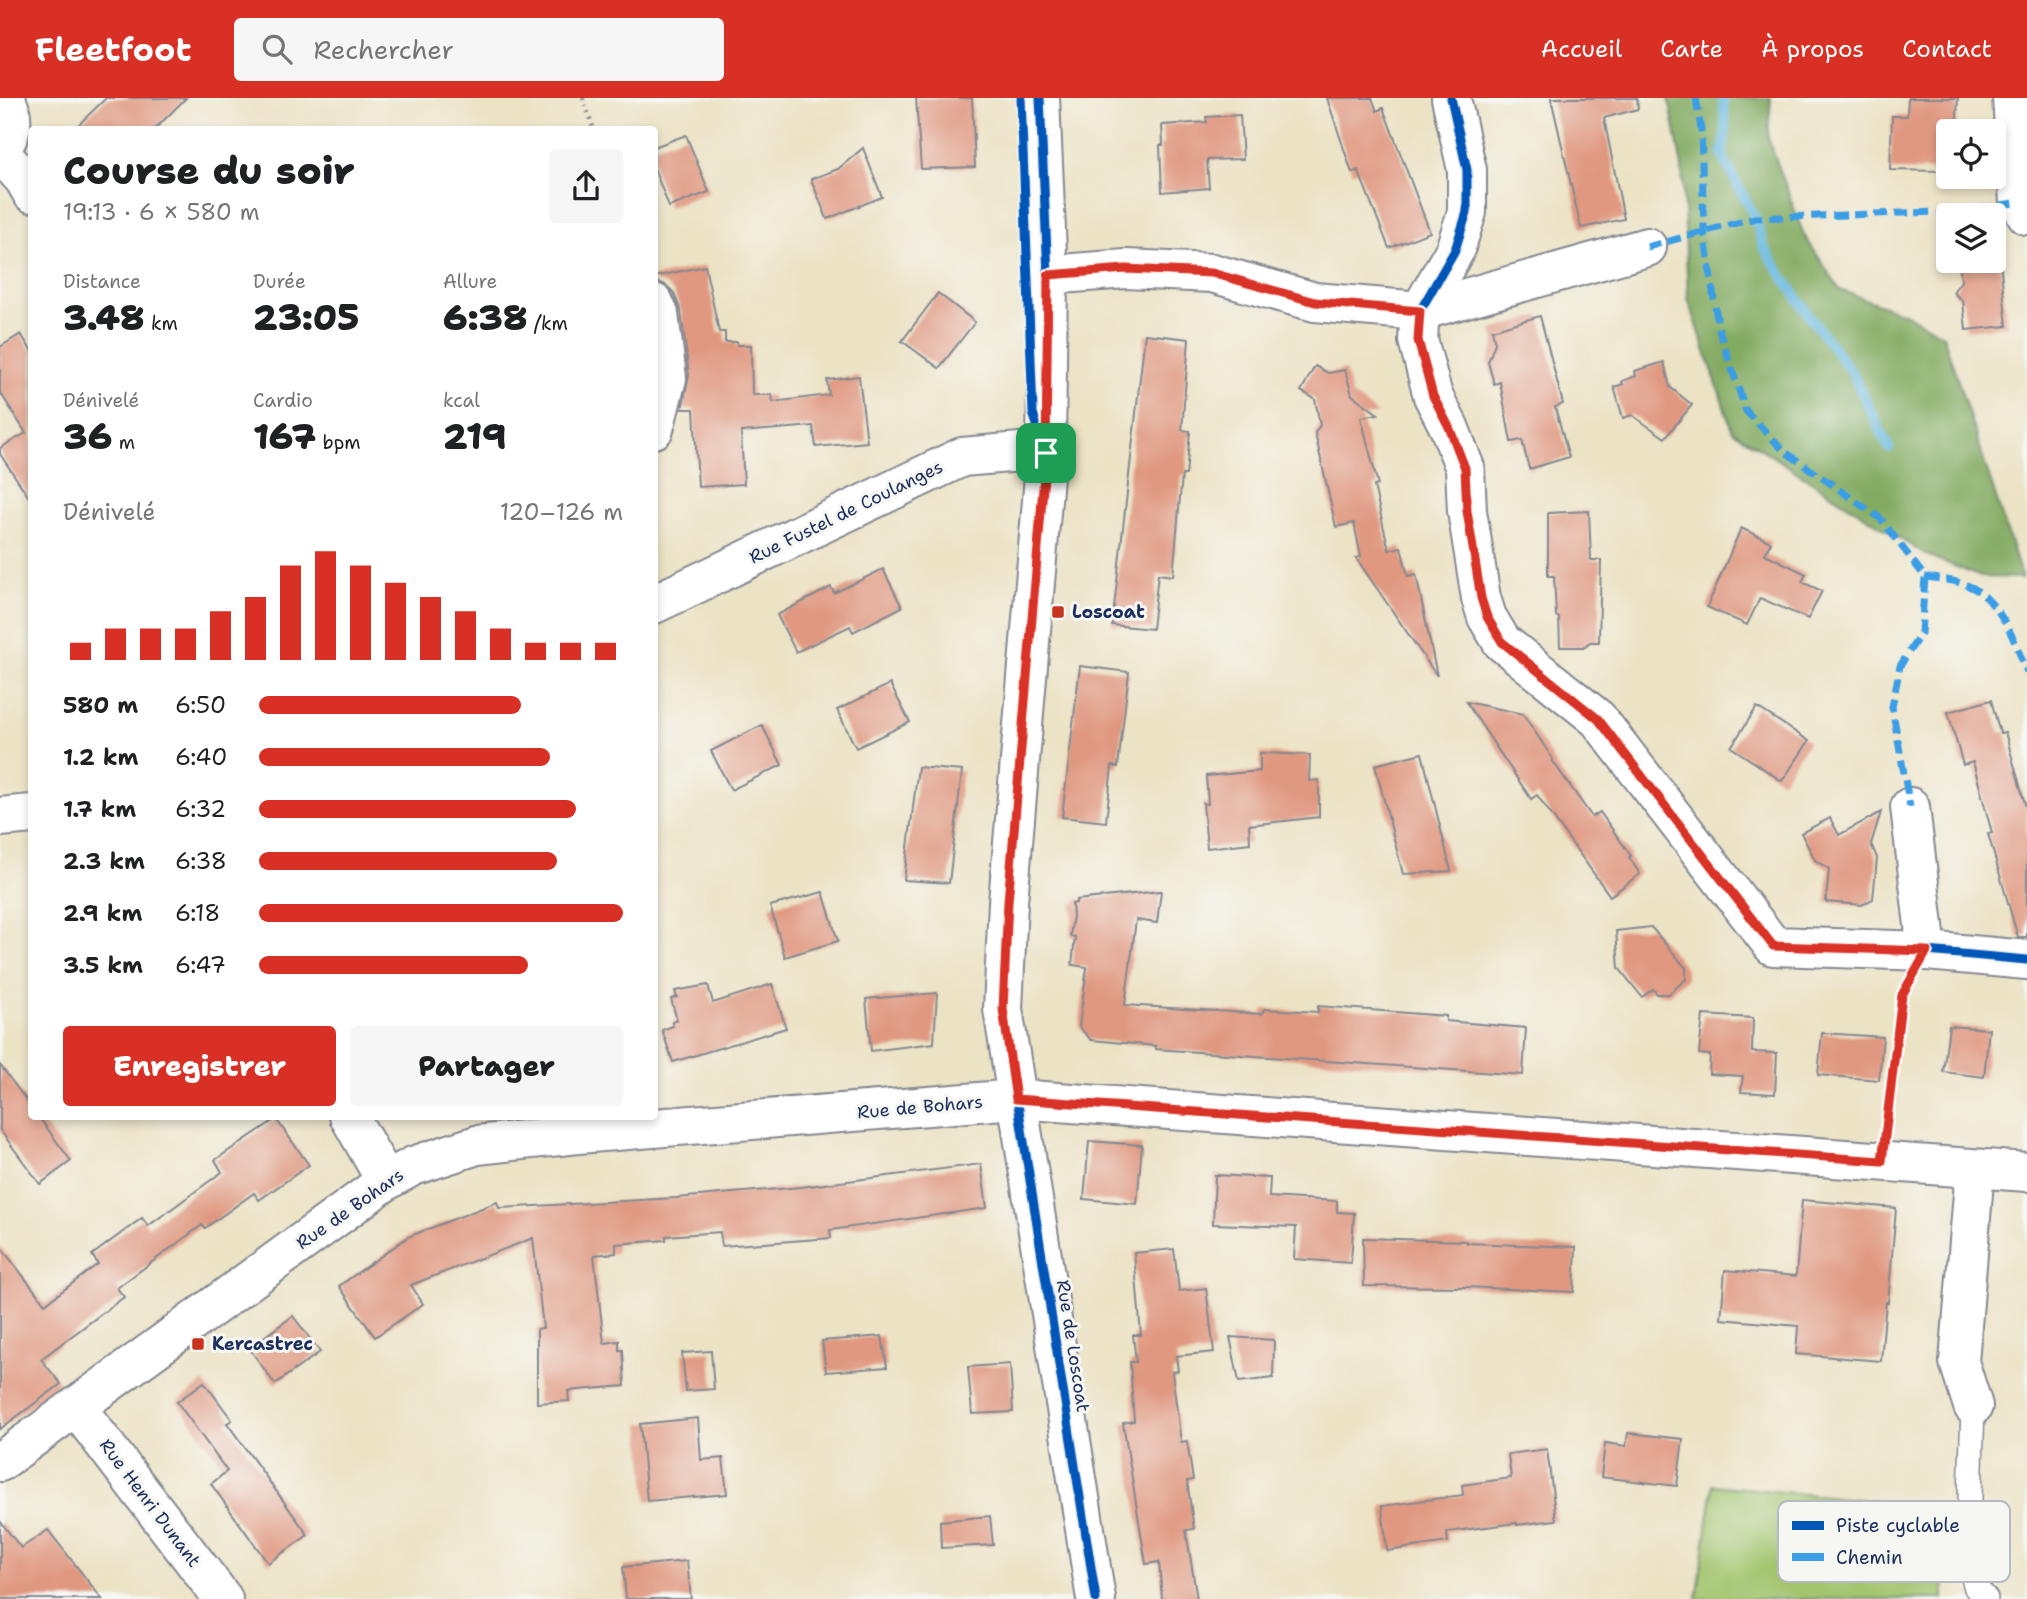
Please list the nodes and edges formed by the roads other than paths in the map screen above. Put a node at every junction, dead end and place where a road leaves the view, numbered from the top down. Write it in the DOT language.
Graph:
graph roads {
  1 [pos="5,98"];
  2 [pos="1040,98"];
  3 [pos="1451,98"];
  4 [pos="2012,98"];
  5 [pos="0,151"];
  6 [pos="28,186"];
  7 [pos="2027,215"];
  8 [pos="1647,247"];
  9 [pos="1048,275"];
  10 [pos="1420,311"];
  11 [pos="658,312"];
  12 [pos="658,413"];
  13 [pos="1046,453"];
  14 [pos="658,602"];
  15 [pos="1910,807"];
  16 [pos="28,814"];
  17 [pos="0,817"];
  18 [pos="1927,951"];
  19 [pos="2027,960"];
  20 [pos="1016,1099"];
  21 [pos="351,1120"];
  22 [pos="1975,1168"];
  23 [pos="2027,1172"];
  24 [pos="386,1181"];
  25 [pos="1973,1406"];
  26 [pos="76,1407"];
  27 [pos="0,1462"];
  28 [pos="1970,1501"];
  29 [pos="1974,1582"];
  30 [pos="223,1599"];
  31 [pos="1096,1599"];
  32 [pos="1986,1599"];
  1 -- 5 [label="main road"];
  2 -- 9 [label="main road, Rue de Loscoat"];
  3 -- 10 [label="main road"];
  4 -- 7 [label="main road"];
  5 -- 6 [label="main road"];
  8 -- 10 [label="main road"];
  9 -- 10 [label="main road"];
  9 -- 13 [label="main road, Rue de Loscoat"];
  10 -- 18 [label="main road"];
  11 -- 12 [label="main road"];
  13 -- 14 [label="main road, Rue Fustel de Coulanges"];
  13 -- 20 [label="main road, Rue de Loscoat"];
  15 -- 18 [label="main road"];
  16 -- 17 [label="main road"];
  18 -- 19 [label="main road"];
  20 -- 22 [label="main road, Rue de Bohars"];
  20 -- 24 [label="main road, Rue de Bohars"];
  20 -- 31 [label="main road, Rue de Loscoat"];
  21 -- 24 [label="main road"];
  22 -- 23 [label="main road, Rue de Bohars"];
  22 -- 25 [label="main road"];
  24 -- 26 [label="main road, Rue de Bohars"];
  25 -- 28 [label="lane"];
  26 -- 27 [label="main road, Rue de Bohars"];
  26 -- 30 [label="main road, Rue Henri Dunant"];
  29 -- 32 [label="lane"];
}
